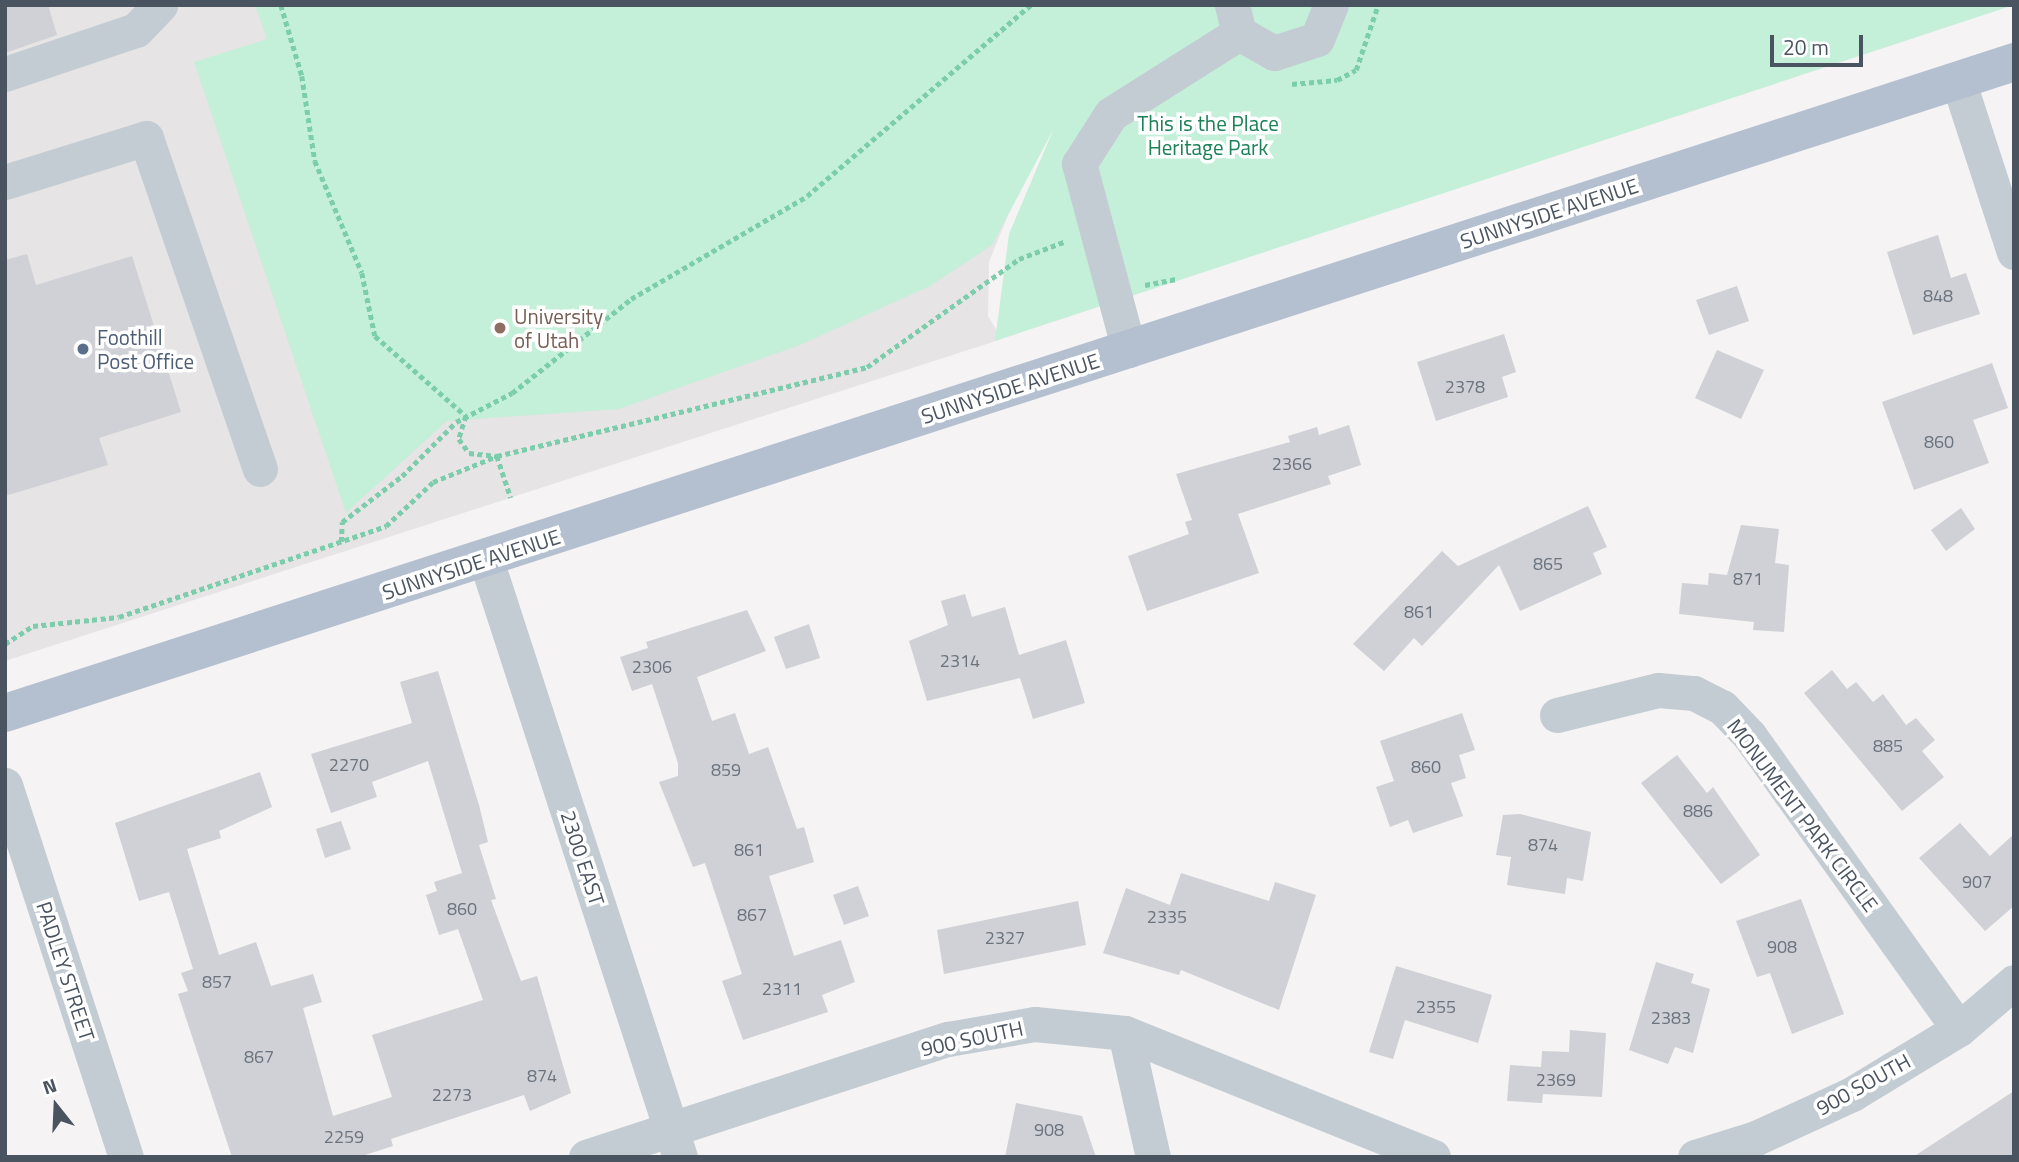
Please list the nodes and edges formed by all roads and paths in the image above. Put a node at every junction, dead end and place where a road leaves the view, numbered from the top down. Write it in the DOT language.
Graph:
graph roads {
  1 [pos="160,5"];
  2 [pos="281,5"];
  3 [pos="1031,5"];
  4 [pos="1331,5"];
  5 [pos="1378,5"];
  6 [pos="1236,19"];
  7 [pos="2014,62"];
  8 [pos="5,74"];
  9 [pos="1958,80"];
  10 [pos="1283,84"];
  11 [pos="5,182"];
  12 [pos="1072,240"];
  13 [pos="2014,252"];
  14 [pos="1177,279"];
  15 [pos="1141,280"];
  16 [pos="1129,350"];
  17 [pos="466,416"];
  18 [pos="497,456"];
  19 [pos="260,469"];
  20 [pos="511,498"];
  21 [pos="341,542"];
  22 [pos="486,559"];
  23 [pos="5,644"];
  24 [pos="5,713"];
  25 [pos="1557,715"];
  26 [pos="5,785"];
  27 [pos="2014,982"];
  28 [pos="1959,1029"];
  29 [pos="1125,1033"];
  30 [pos="676,1143"];
  31 [pos="126,1157"];
  32 [pos="586,1157"];
  33 [pos="1153,1157"];
  34 [pos="1433,1157"];
  35 [pos="1695,1157"];
  1 -- 8 [label="street"];
  2 -- 17 [label="path"];
  3 -- 17 [label="path"];
  4 -- 6 [label="street"];
  5 -- 10 [label="path"];
  6 -- 16 [label="street"];
  7 -- 9 [label="main road, SUNNYSIDE AVENUE"];
  9 -- 13 [label="street"];
  9 -- 16 [label="main road, SUNNYSIDE AVENUE"];
  11 -- 19 [label="street"];
  12 -- 18 [label="path"];
  14 -- 15 [label="path"];
  16 -- 22 [label="main road, SUNNYSIDE AVENUE"];
  17 -- 18 [label="path"];
  17 -- 21 [label="path"];
  18 -- 20 [label="path"];
  18 -- 21 [label="path"];
  21 -- 23 [label="path"];
  22 -- 24 [label="main road, SUNNYSIDE AVENUE"];
  22 -- 30 [label="street, 2300 EAST"];
  25 -- 28 [label="street, MONUMENT PARK CIRCLE"];
  26 -- 31 [label="street, PADLEY STREET"];
  27 -- 28 [label="street, 900 SOUTH"];
  28 -- 35 [label="street, 900 SOUTH"];
  29 -- 30 [label="street, 900 SOUTH"];
  29 -- 33 [label="street"];
  29 -- 34 [label="street, 900 SOUTH"];
  30 -- 32 [label="street, 900 SOUTH"];
}
